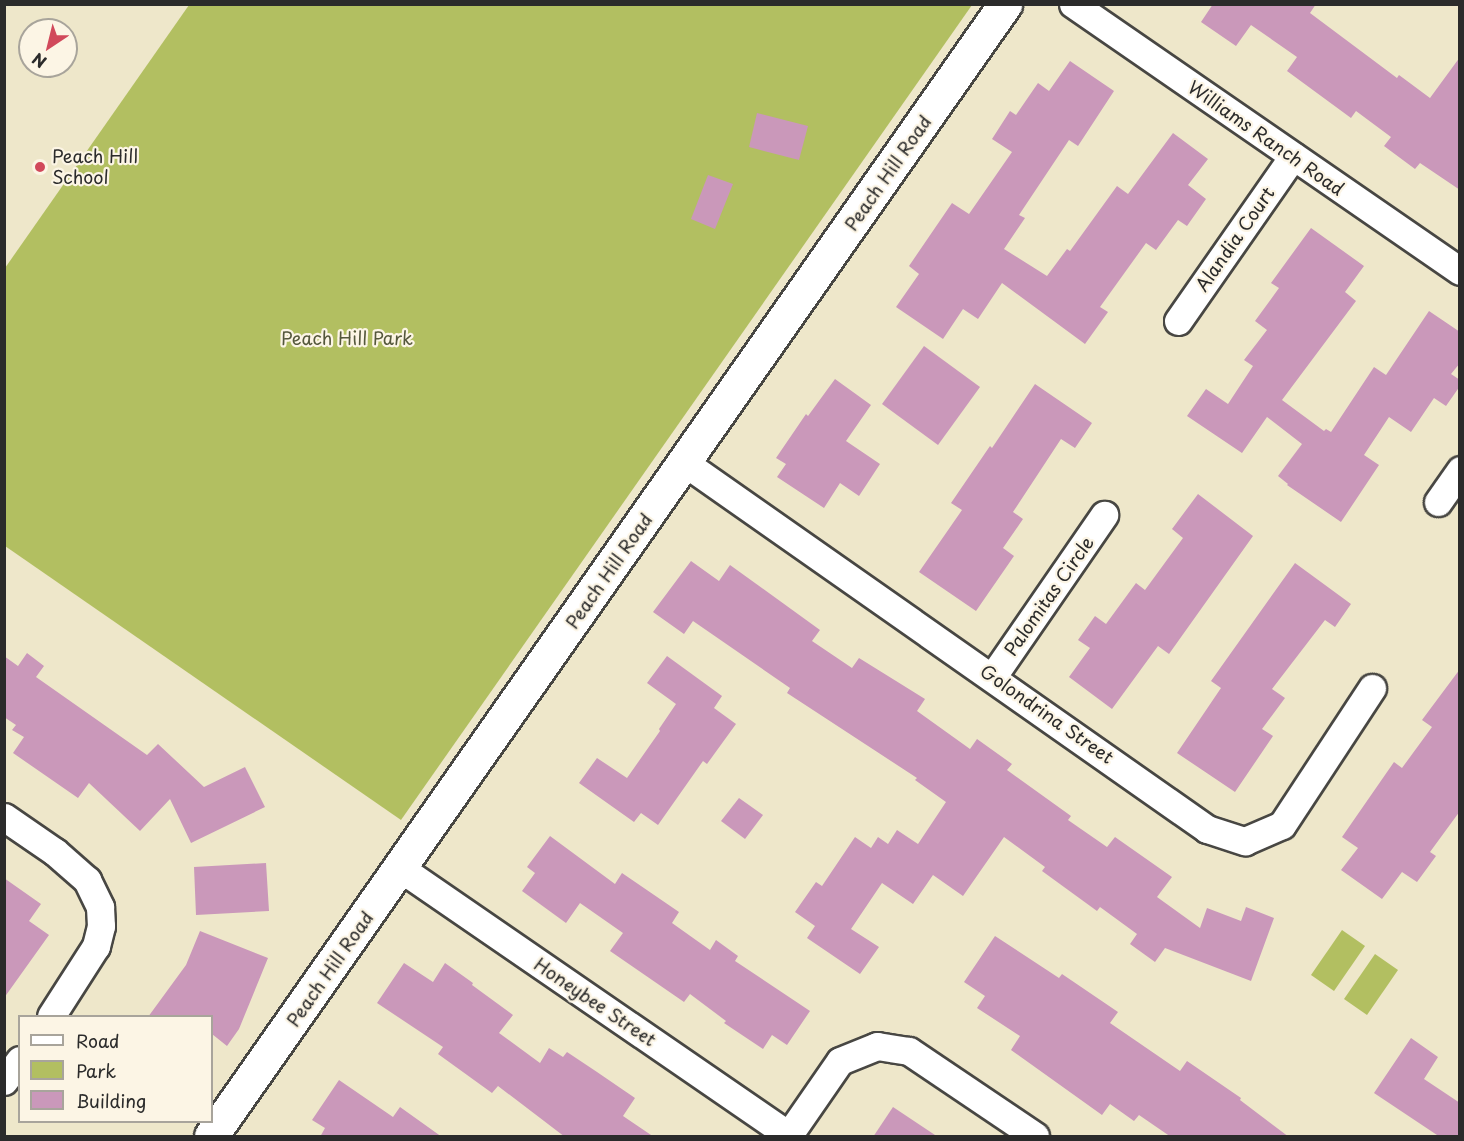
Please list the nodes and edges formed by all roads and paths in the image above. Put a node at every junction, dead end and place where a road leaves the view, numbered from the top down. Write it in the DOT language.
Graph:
graph roads {
  1 [pos="1005,4"];
  2 [pos="1073,4"];
  3 [pos="1293,156"];
  4 [pos="1460,271"];
  5 [pos="1178,321"];
  6 [pos="685,463"];
  7 [pos="1460,470"];
  8 [pos="1438,502"];
  9 [pos="1104,515"];
  10 [pos="993,676"];
  11 [pos="1372,688"];
  12 [pos="4,818"];
  13 [pos="400,868"];
  14 [pos="52,1015"];
  15 [pos="18,1063"];
  16 [pos="4,1082"];
  17 [pos="222,1133"];
  18 [pos="789,1136"];
  19 [pos="1035,1137"];
  1 -- 6 [label="street, Peach Hill Road"];
  2 -- 3 [label="street, Williams Ranch Road"];
  3 -- 4 [label="street, Williams Ranch Road"];
  3 -- 5 [label="street, Alandia Court"];
  6 -- 10 [label="street, Golondrina Street"];
  6 -- 13 [label="street, Peach Hill Road"];
  7 -- 8 [label="street"];
  9 -- 10 [label="street, Palomitas Circle"];
  10 -- 11 [label="street, Golondrina Street"];
  12 -- 14 [label="street"];
  13 -- 17 [label="street, Peach Hill Road"];
  13 -- 18 [label="street, Honeybee Street"];
  15 -- 16 [label="street"];
  18 -- 19 [label="street"];
}
